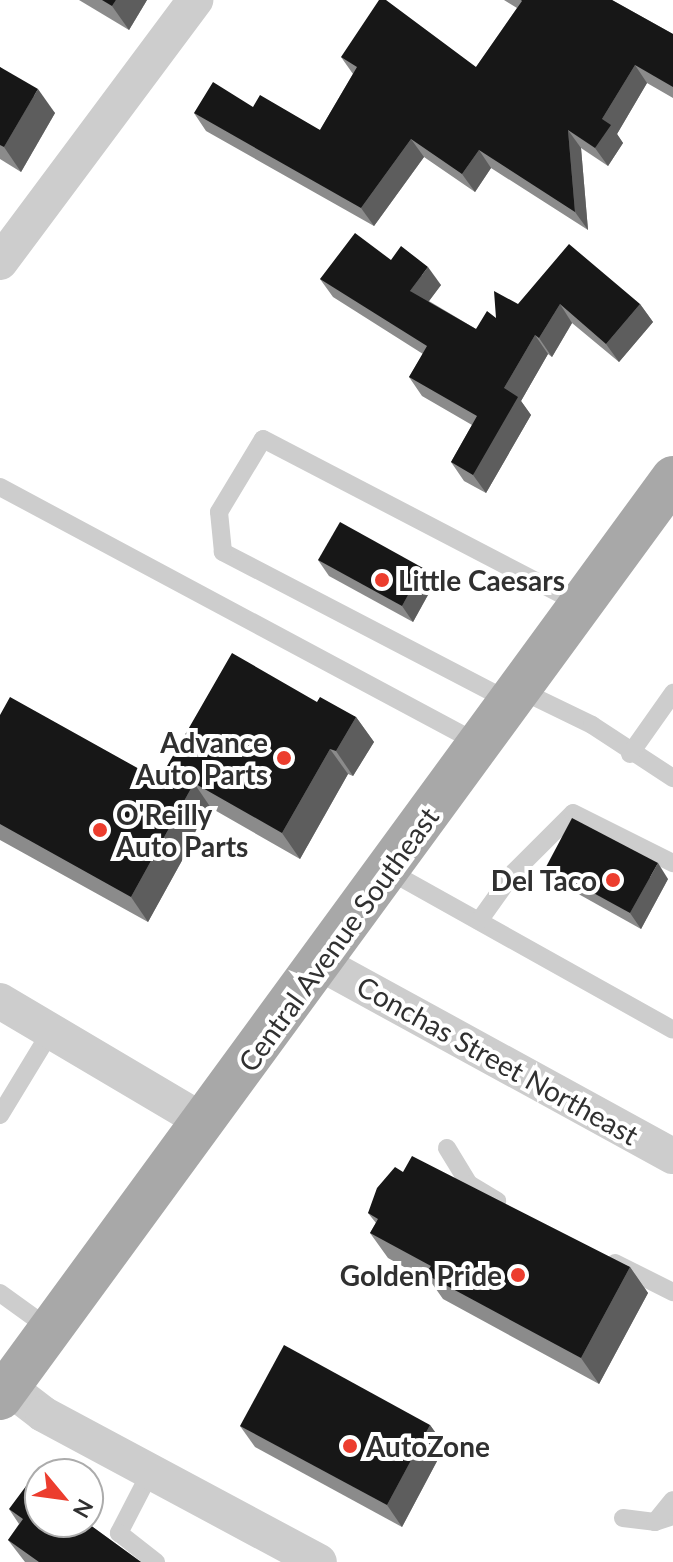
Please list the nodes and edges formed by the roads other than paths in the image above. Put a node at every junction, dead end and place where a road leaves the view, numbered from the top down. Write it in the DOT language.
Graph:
graph roads {
  1 [pos="195,0"];
  2 [pos="0,262"];
  3 [pos="0,487"];
  4 [pos="666,502"];
  5 [pos="582,605"];
  6 [pos="673,693"];
  7 [pos="516,696"];
  8 [pos="481,745"];
  9 [pos="630,754"];
  10 [pos="673,778"];
  11 [pos="673,863"];
  12 [pos="389,871"];
  13 [pos="479,921"];
  14 [pos="322,964"];
  15 [pos="0,1001"];
  16 [pos="673,1030"];
  17 [pos="51,1031"];
  18 [pos="6,1090"];
  19 [pos="0,1115"];
  20 [pos="203,1121"];
  21 [pos="447,1148"];
  22 [pos="673,1156"];
  23 [pos="509,1207"];
  24 [pos="600,1255"];
  25 [pos="673,1292"];
  26 [pos="0,1293"];
  27 [pos="50,1329"];
  28 [pos="4,1392"];
  29 [pos="151,1471"];
  30 [pos="673,1500"];
  31 [pos="623,1518"];
  32 [pos="664,1519"];
  33 [pos="156,1562"];
  34 [pos="319,1562"];
  1 -- 2 [label="street"];
  3 -- 8 [label="lane"];
  4 -- 5 [label="main road, Central Avenue Southeast"];
  5 -- 7 [label="main road, Central Avenue Southeast"];
  5 -- 7 [label="lane"];
  6 -- 9 [label="lane"];
  7 -- 8 [label="main road, Central Avenue Southeast"];
  7 -- 9 [label="lane"];
  8 -- 12 [label="main road, Central Avenue Southeast"];
  9 -- 10 [label="lane"];
  11 -- 13 [label="lane"];
  12 -- 13 [label="lane"];
  12 -- 14 [label="main road, Central Avenue Southeast"];
  13 -- 16 [label="lane"];
  14 -- 20 [label="main road, Central Avenue Southeast"];
  14 -- 22 [label="street, Conchas Street Northeast"];
  15 -- 17 [label="street"];
  17 -- 18 [label="lane"];
  17 -- 20 [label="street"];
  18 -- 19 [label="lane"];
  20 -- 27 [label="main road, Central Avenue Southeast"];
  21 -- 23 [label="lane"];
  24 -- 25 [label="lane"];
  26 -- 27 [label="lane"];
  27 -- 28 [label="main road, Central Avenue Southeast"];
  28 -- 29 [label="street"];
  29 -- 33 [label="lane"];
  29 -- 34 [label="street"];
  30 -- 32 [label="lane"];
  31 -- 32 [label="lane"];
}
